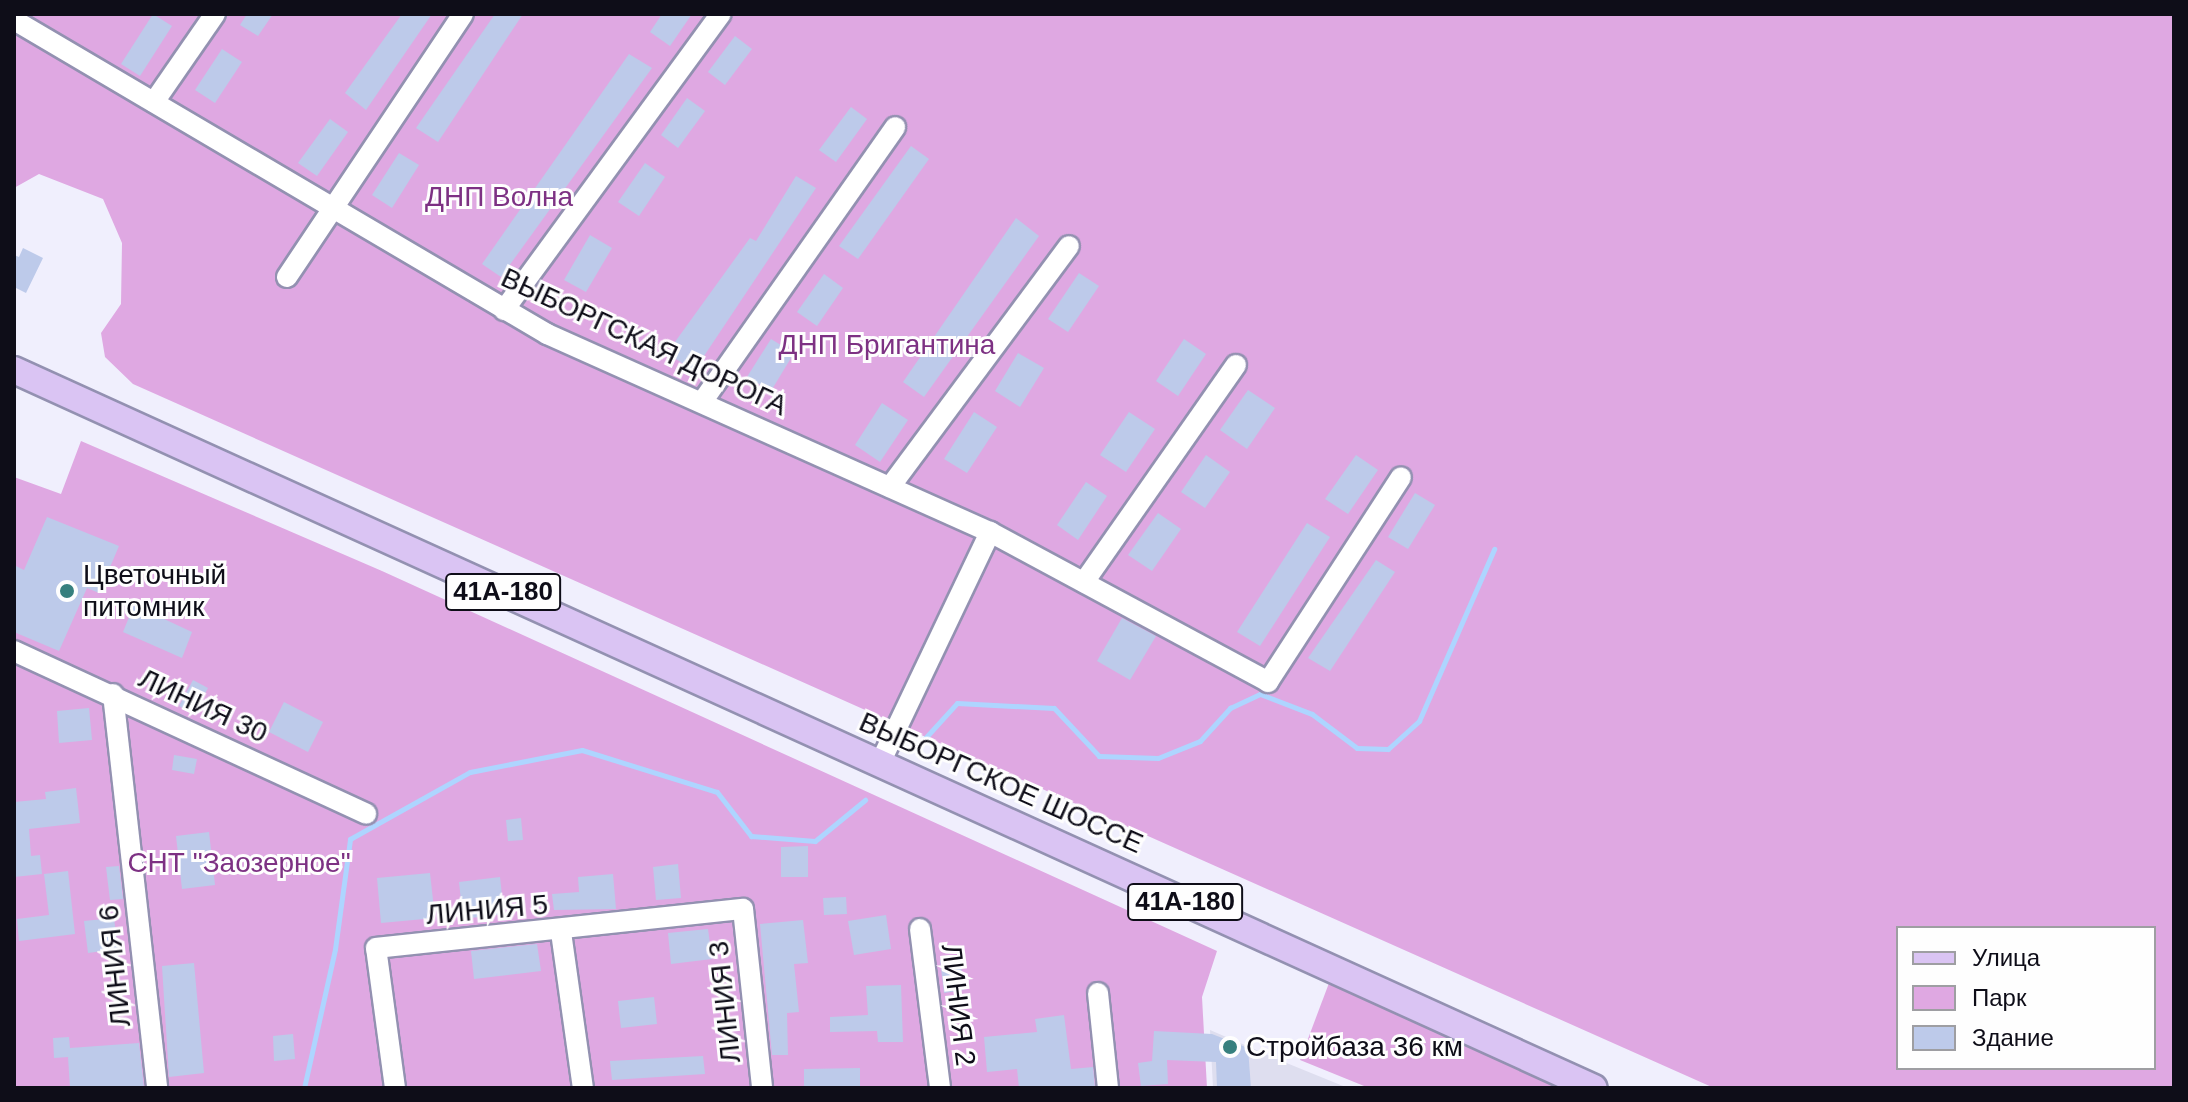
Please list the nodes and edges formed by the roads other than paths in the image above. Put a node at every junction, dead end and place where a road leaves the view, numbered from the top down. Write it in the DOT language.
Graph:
graph roads {
  1 [pos="215,14"];
  2 [pos="463,14"];
  3 [pos="721,14"];
  4 [pos="14,20"];
  5 [pos="154,102"];
  6 [pos="895,127"];
  7 [pos="331,204"];
  8 [pos="1069,246"];
  9 [pos="287,277"];
  10 [pos="504,310"];
  11 [pos="1236,365"];
  12 [pos="14,370"];
  13 [pos="702,402"];
  14 [pos="1401,477"];
  15 [pos="890,487"];
  16 [pos="990,532"];
  17 [pos="1084,582"];
  18 [pos="14,651"];
  19 [pos="113,694"];
  20 [pos="880,763"];
  21 [pos="366,814"];
  22 [pos="743,909"];
  23 [pos="920,929"];
  24 [pos="561,932"];
  25 [pos="1098,993"];
  26 [pos="157,1088"];
  27 [pos="395,1088"];
  28 [pos="583,1088"];
  29 [pos="762,1088"];
  30 [pos="940,1088"];
  31 [pos="1108,1088"];
  32 [pos="1594,1088"];
  1 -- 5 [label="street"];
  2 -- 7 [label="street"];
  3 -- 10 [label="street"];
  4 -- 5 [label="street, ВЫБОРГСКАЯ ДОРОГА"];
  5 -- 7 [label="street, ВЫБОРГСКАЯ ДОРОГА"];
  6 -- 13 [label="street"];
  7 -- 9 [label="street"];
  7 -- 10 [label="street, ВЫБОРГСКАЯ ДОРОГА"];
  8 -- 15 [label="street"];
  10 -- 13 [label="street, ВЫБОРГСКАЯ ДОРОГА"];
  11 -- 17 [label="street"];
  12 -- 20 [label="main road, ВЫБОРГСКОЕ ШОССЕ / 41А-180"];
  13 -- 15 [label="street, ВЫБОРГСКАЯ ДОРОГА"];
  14 -- 17 [label="street, ВЫБОРГСКАЯ ДОРОГА"];
  15 -- 16 [label="street, ВЫБОРГСКАЯ ДОРОГА"];
  16 -- 17 [label="street, ВЫБОРГСКАЯ ДОРОГА"];
  16 -- 20 [label="street"];
  18 -- 19 [label="street, ЛИНИЯ 30"];
  19 -- 21 [label="street, ЛИНИЯ 30"];
  19 -- 26 [label="street, ЛИНИЯ 6"];
  20 -- 32 [label="main road, ВЫБОРГСКОЕ ШОССЕ / 41А-180"];
  22 -- 24 [label="street, ЛИНИЯ 5"];
  22 -- 29 [label="street, ЛИНИЯ 3"];
  23 -- 30 [label="street, ЛИНИЯ 2"];
  24 -- 27 [label="street, ЛИНИЯ 5"];
  24 -- 28 [label="street"];
  25 -- 31 [label="street"];
}
